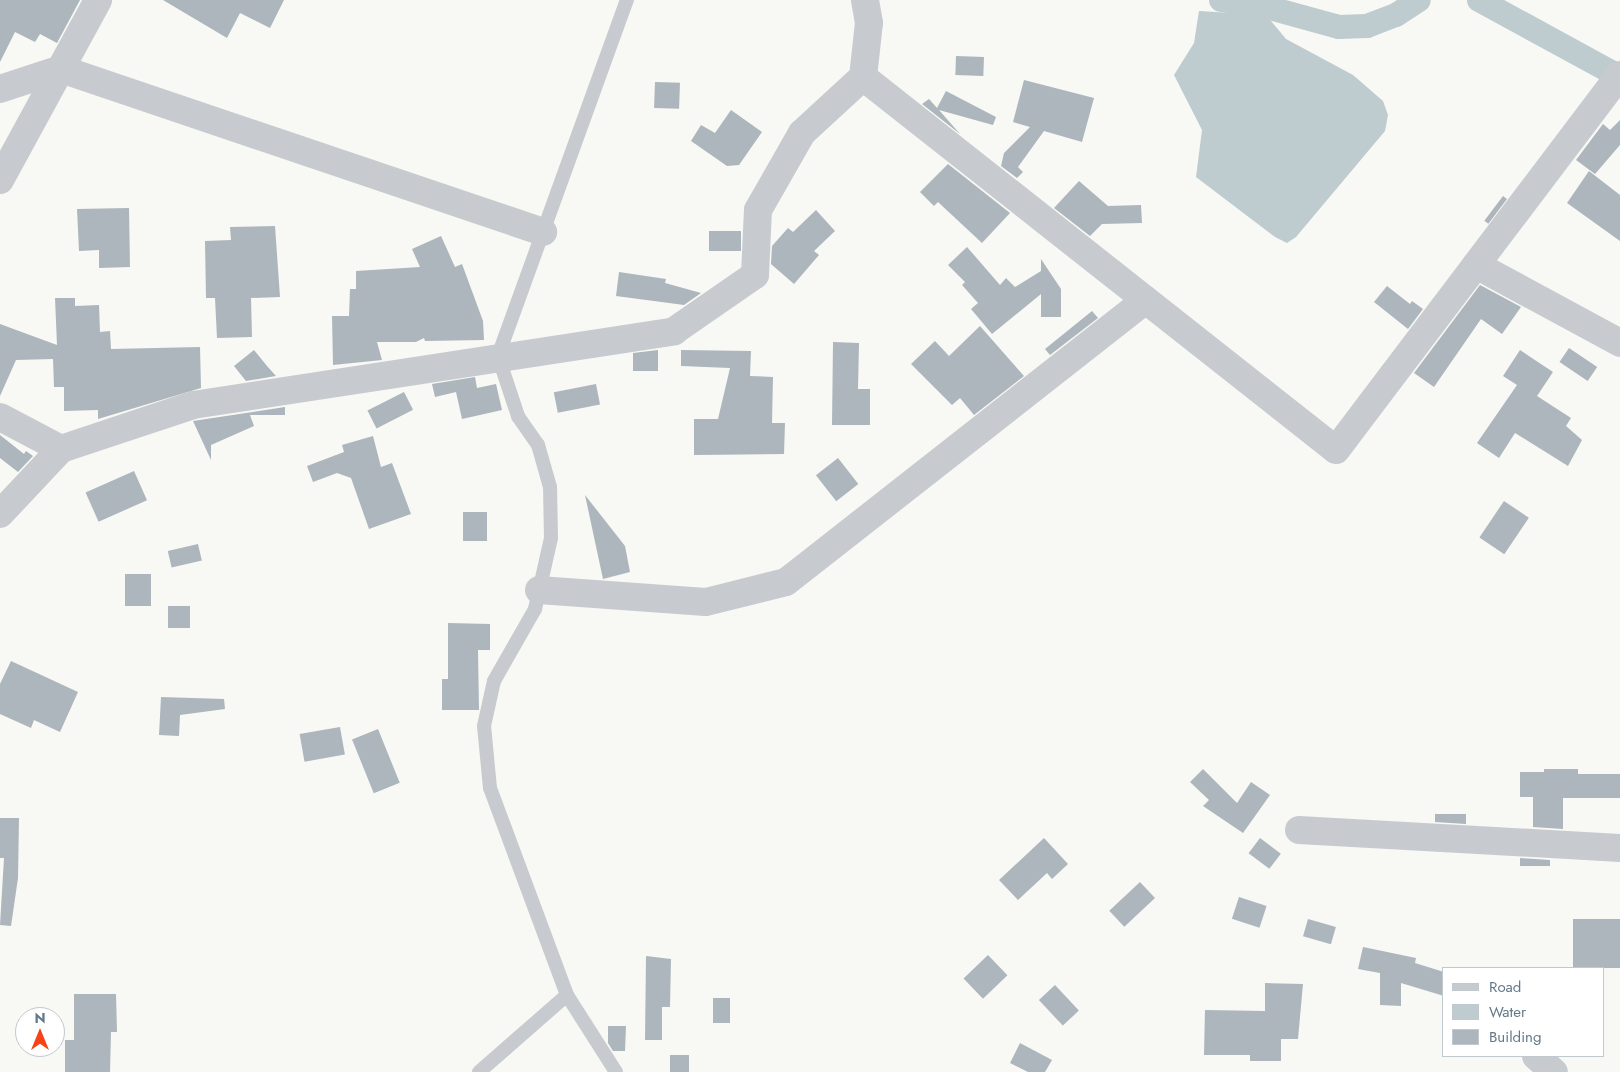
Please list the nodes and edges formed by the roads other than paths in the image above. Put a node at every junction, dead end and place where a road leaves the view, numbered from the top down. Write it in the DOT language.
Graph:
graph roads {
  1 [pos="98,0"];
  2 [pos="627,0"];
  3 [pos="865,0"];
  4 [pos="61,69"];
  5 [pos="1620,74"];
  6 [pos="863,77"];
  7 [pos="0,89"];
  8 [pos="0,180"];
  9 [pos="543,232"];
  10 [pos="1476,264"];
  11 [pos="1146,300"];
  12 [pos="1620,343"];
  13 [pos="498,356"];
  14 [pos="0,417"];
  15 [pos="61,449"];
  16 [pos="0,514"];
  17 [pos="539,590"];
  18 [pos="1299,830"];
  19 [pos="1620,848"];
  20 [pos="567,995"];
  21 [pos="1537,1057"];
  22 [pos="479,1072"];
  23 [pos="616,1072"];
  24 [pos="1554,1072"];
  1 -- 4 [label="street"];
  2 -- 9 [label="lane"];
  3 -- 6 [label="street"];
  4 -- 7 [label="street"];
  4 -- 8 [label="street"];
  4 -- 9 [label="street"];
  5 -- 10 [label="street"];
  6 -- 11 [label="street"];
  6 -- 13 [label="street"];
  9 -- 13 [label="lane"];
  10 -- 11 [label="street"];
  10 -- 12 [label="street"];
  11 -- 17 [label="street"];
  13 -- 15 [label="street"];
  13 -- 17 [label="lane"];
  14 -- 15 [label="street"];
  15 -- 16 [label="street"];
  17 -- 20 [label="lane"];
  18 -- 19 [label="street"];
  20 -- 22 [label="lane"];
  20 -- 23 [label="lane"];
  21 -- 24 [label="street"];
}
